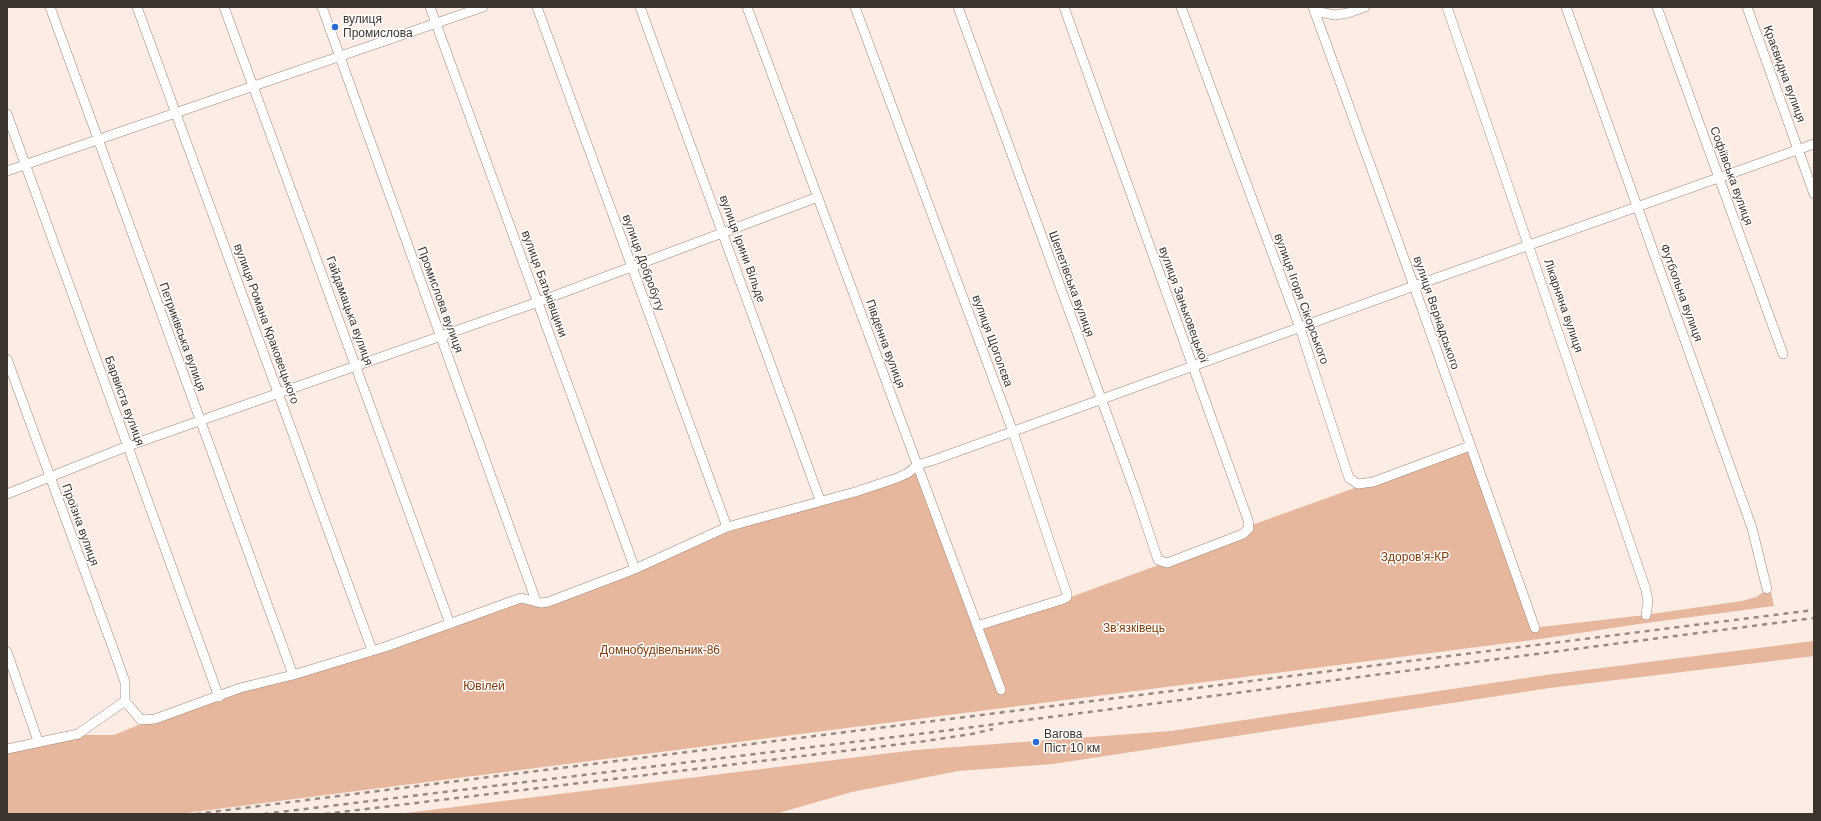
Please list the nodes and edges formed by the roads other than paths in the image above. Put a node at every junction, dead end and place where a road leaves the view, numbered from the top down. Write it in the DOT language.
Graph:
graph roads {
  1 [pos="50,7"];
  2 [pos="137,7"];
  3 [pos="224,7"];
  4 [pos="322,7"];
  5 [pos="430,7"];
  6 [pos="483,7"];
  7 [pos="537,7"];
  8 [pos="640,7"];
  9 [pos="747,7"];
  10 [pos="855,7"];
  11 [pos="958,7"];
  12 [pos="1064,7"];
  13 [pos="1182,7"];
  14 [pos="1365,7"];
  15 [pos="1447,7"];
  16 [pos="1566,7"];
  17 [pos="1657,7"];
  18 [pos="1747,7"];
  19 [pos="1313,9"];
  20 [pos="436,23"];
  21 [pos="339,55"];
  22 [pos="253,85"];
  23 [pos="175,112"];
  24 [pos="7,114"];
  25 [pos="98,140"];
  26 [pos="1814,144"];
  27 [pos="1798,150"];
  28 [pos="26,165"];
  29 [pos="7,171"];
  30 [pos="1719,178"];
  31 [pos="1814,194"];
  32 [pos="818,197"];
  33 [pos="1638,206"];
  34 [pos="723,233"];
  35 [pos="1530,246"];
  36 [pos="632,267"];
  37 [pos="1414,286"];
  38 [pos="538,302"];
  39 [pos="1300,328"];
  40 [pos="441,336"];
  41 [pos="1783,354"];
  42 [pos="7,359"];
  43 [pos="356,367"];
  44 [pos="1193,368"];
  45 [pos="278,393"];
  46 [pos="1101,400"];
  47 [pos="200,420"];
  48 [pos="1013,432"];
  49 [pos="128,446"];
  50 [pos="1470,446"];
  51 [pos="917,465"];
  52 [pos="49,477"];
  53 [pos="7,494"];
  54 [pos="820,500"];
  55 [pos="727,527"];
  56 [pos="1167,563"];
  57 [pos="635,569"];
  58 [pos="1767,589"];
  59 [pos="536,601"];
  60 [pos="1646,615"];
  61 [pos="450,624"];
  62 [pos="977,626"];
  63 [pos="1535,628"];
  64 [pos="372,650"];
  65 [pos="7,652"];
  66 [pos="293,675"];
  67 [pos="1001,690"];
  68 [pos="219,697"];
  69 [pos="125,700"];
  70 [pos="38,741"];
  71 [pos="7,749"];
  1 -- 25 [label="street, Петриківська вулиця"];
  2 -- 23 [label="street, вулиця Романа Краковецького"];
  3 -- 22 [label="street, Гайдамацька вулиця"];
  4 -- 21 [label="street, Промислова вулиця"];
  5 -- 20 [label="street, вулиця Батьківщини"];
  6 -- 20 [label="street"];
  7 -- 36 [label="street, вулиця Добробуту"];
  8 -- 34 [label="street, вулиця Ірини Вільде"];
  9 -- 32 [label="street, Південна вулиця"];
  10 -- 48 [label="street, вулиця Щоголєва"];
  11 -- 46 [label="street, Шепетівська вулиця"];
  12 -- 44 [label="street, вулиця Заньковецької"];
  13 -- 39 [label="street, вулиця Ігоря Сікорського"];
  14 -- 19 [label="street"];
  15 -- 35 [label="street, Лікарняна вулиця"];
  16 -- 33 [label="street, Футбольна вулиця"];
  17 -- 30 [label="street, Софіївська вулиця"];
  18 -- 27 [label="street, Краєвидна вулиця"];
  19 -- 37 [label="street, вулиця Вернадського"];
  20 -- 21 [label="street"];
  20 -- 38 [label="street, вулиця Батьківщини"];
  21 -- 22 [label="street"];
  21 -- 40 [label="street, Промислова вулиця"];
  22 -- 23 [label="street"];
  22 -- 43 [label="street, Гайдамацька вулиця"];
  23 -- 25 [label="street"];
  23 -- 45 [label="street, вулиця Романа Краковецького"];
  24 -- 28 [label="street, Барвиста вулиця"];
  25 -- 28 [label="street"];
  25 -- 47 [label="street, Петриківська вулиця"];
  26 -- 27 [label="street"];
  27 -- 30 [label="street"];
  27 -- 31 [label="street, Краєвидна вулиця"];
  28 -- 29 [label="street"];
  28 -- 49 [label="street, Барвиста вулиця"];
  30 -- 33 [label="street"];
  30 -- 41 [label="street, Софіївська вулиця"];
  32 -- 34 [label="street"];
  32 -- 51 [label="street, Південна вулиця"];
  33 -- 35 [label="street"];
  33 -- 58 [label="street, Футбольна вулиця"];
  34 -- 36 [label="street"];
  34 -- 54 [label="street, вулиця Ірини Вільде"];
  35 -- 37 [label="street"];
  35 -- 60 [label="street, Лікарняна вулиця"];
  36 -- 38 [label="street"];
  36 -- 55 [label="street, вулиця Добробуту"];
  37 -- 39 [label="street"];
  37 -- 50 [label="street, вулиця Вернадського"];
  38 -- 40 [label="street"];
  38 -- 57 [label="street, вулиця Батьківщини"];
  39 -- 44 [label="street"];
  39 -- 50 [label="street, вулиця Ігоря Сікорського"];
  40 -- 43 [label="street"];
  40 -- 59 [label="street, Промислова вулиця"];
  42 -- 52 [label="street, Проїзна вулиця"];
  43 -- 45 [label="street"];
  43 -- 61 [label="street, Гайдамацька вулиця"];
  44 -- 46 [label="street"];
  44 -- 56 [label="street, вулиця Заньковецької"];
  45 -- 47 [label="street"];
  45 -- 64 [label="street, вулиця Романа Краковецького"];
  46 -- 48 [label="street"];
  46 -- 56 [label="street, Шепетівська вулиця"];
  47 -- 49 [label="street"];
  47 -- 66 [label="street, Петриківська вулиця"];
  48 -- 51 [label="street"];
  48 -- 62 [label="street, вулиця Щоголєва"];
  49 -- 52 [label="street"];
  49 -- 68 [label="street, Барвиста вулиця"];
  50 -- 63 [label="street, вулиця Вернадського"];
  51 -- 54 [label="street"];
  51 -- 62 [label="street, Південна вулиця"];
  52 -- 53 [label="street"];
  52 -- 69 [label="street, Проїзна вулиця"];
  54 -- 55 [label="street"];
  55 -- 57 [label="street"];
  57 -- 59 [label="street"];
  59 -- 61 [label="street"];
  61 -- 64 [label="street"];
  62 -- 67 [label="street, Південна вулиця"];
  64 -- 66 [label="street"];
  65 -- 70 [label="street"];
  66 -- 68 [label="street"];
  68 -- 69 [label="street"];
  69 -- 70 [label="street"];
  70 -- 71 [label="street"];
}
